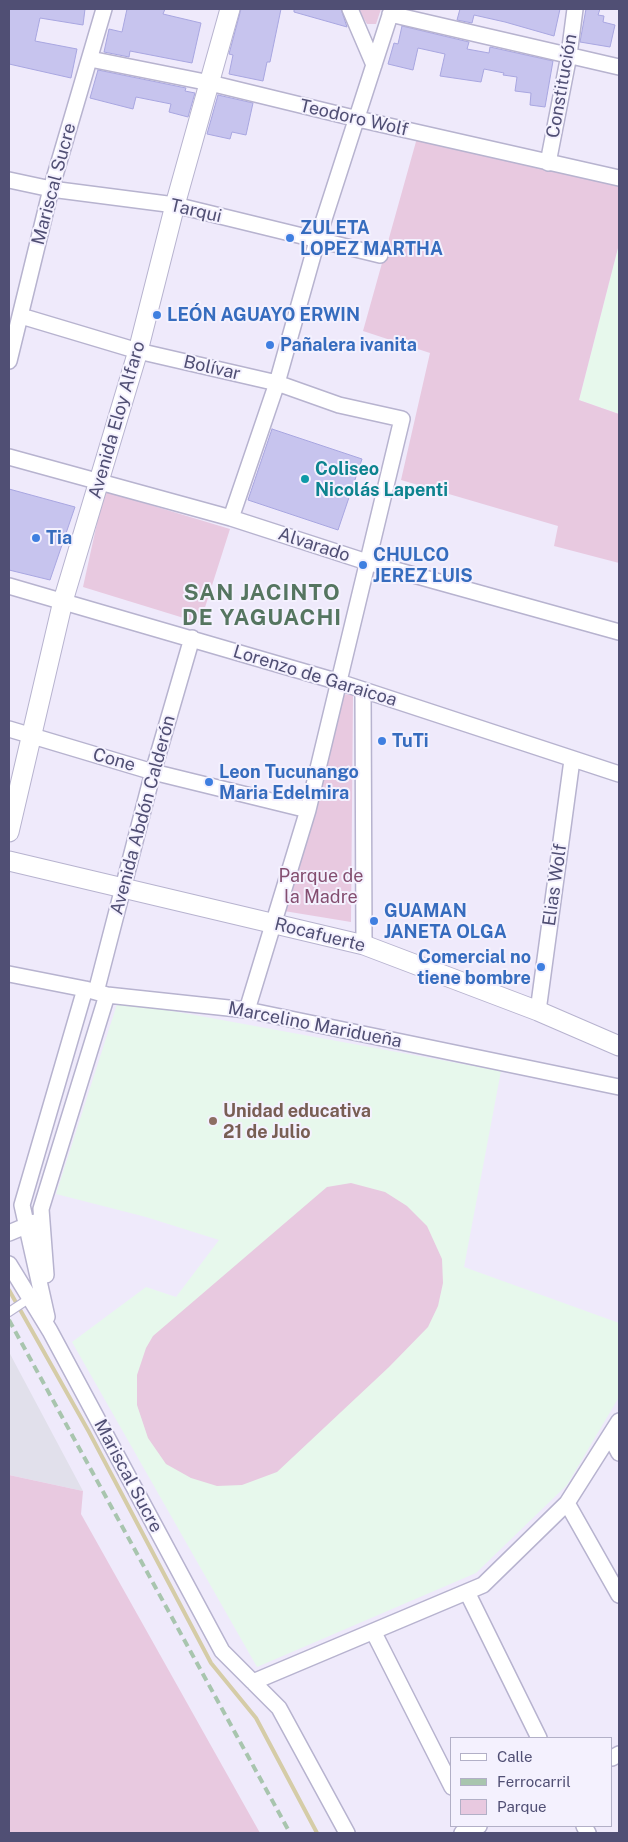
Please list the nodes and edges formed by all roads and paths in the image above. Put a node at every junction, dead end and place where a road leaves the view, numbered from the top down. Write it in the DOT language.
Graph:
graph roads {
  1 [pos="104,9"];
  2 [pos="230,9"];
  3 [pos="350,9"];
  4 [pos="575,9"];
  5 [pos="391,12"];
  6 [pos="569,54"];
  7 [pos="90,59"];
  8 [pos="374,65"];
  9 [pos="619,67"];
  10 [pos="210,83"];
  11 [pos="358,120"];
  12 [pos="548,163"];
  13 [pos="619,178"];
  14 [pos="9,180"];
  15 [pos="51,189"];
  16 [pos="175,206"];
  17 [pos="318,241"];
  18 [pos="380,255"];
  19 [pos="21,316"];
  20 [pos="138,351"];
  21 [pos="9,361"];
  22 [pos="277,384"];
  23 [pos="9,457"];
  24 [pos="98,482"];
  25 [pos="231,518"];
  26 [pos="368,562"];
  27 [pos="9,586"];
  28 [pos="63,601"];
  29 [pos="619,632"];
  30 [pos="192,638"];
  31 [pos="339,682"];
  32 [pos="363,690"];
  33 [pos="9,729"];
  34 [pos="32,736"];
  35 [pos="572,760"];
  36 [pos="154,772"];
  37 [pos="619,774"];
  38 [pos="308,810"];
  39 [pos="9,832"];
  40 [pos="9,860"];
  41 [pos="123,889"];
  42 [pos="272,923"];
  43 [pos="364,945"];
  44 [pos="9,974"];
  45 [pos="96,992"];
  46 [pos="247,1010"];
  47 [pos="538,1010"];
  48 [pos="619,1046"];
  49 [pos="619,1087"];
  50 [pos="42,1220"];
  51 [pos="27,1226"];
  52 [pos="9,1232"];
  53 [pos="9,1264"];
  54 [pos="30,1298"];
  55 [pos="9,1312"];
  56 [pos="50,1331"];
  57 [pos="619,1421"];
  58 [pos="610,1436"];
  59 [pos="619,1453"];
  60 [pos="567,1503"];
  61 [pos="467,1592"];
  62 [pos="619,1595"];
  63 [pos="374,1633"];
  64 [pos="253,1682"];
  65 [pos="539,1737"];
  66 [pos="450,1783"];
  67 [pos="347,1833"];
  1 -- 7 [label="street, Mariscal Sucre"];
  2 -- 10 [label="street, Avenida Eloy Alfaro"];
  3 -- 8 [label="street"];
  4 -- 6 [label="street, Constitución"];
  5 -- 6 [label="street"];
  5 -- 8 [label="street"];
  6 -- 9 [label="street"];
  6 -- 12 [label="street, Constitución"];
  7 -- 10 [label="street, Teodoro Wolf"];
  7 -- 15 [label="street, Mariscal Sucre"];
  8 -- 11 [label="street"];
  10 -- 11 [label="street, Teodoro Wolf"];
  10 -- 16 [label="street, Avenida Eloy Alfaro"];
  11 -- 12 [label="street, Teodoro Wolf"];
  11 -- 17 [label="street"];
  12 -- 13 [label="street, Teodoro Wolf"];
  14 -- 15 [label="street, Tarqui"];
  15 -- 16 [label="street, Tarqui"];
  15 -- 19 [label="street, Mariscal Sucre"];
  16 -- 17 [label="street, Tarqui"];
  16 -- 20 [label="street, Avenida Eloy Alfaro"];
  17 -- 18 [label="street, Tarqui"];
  17 -- 22 [label="street"];
  19 -- 20 [label="street, Bolívar"];
  19 -- 21 [label="street, Mariscal Sucre"];
  20 -- 22 [label="street, Bolívar"];
  20 -- 24 [label="street, Avenida Eloy Alfaro"];
  22 -- 25 [label="street"];
  22 -- 26 [label="street, Bolívar"];
  23 -- 24 [label="street, Alvarado"];
  24 -- 25 [label="street, Alvarado"];
  24 -- 28 [label="street, Avenida Eloy Alfaro"];
  25 -- 26 [label="street, Alvarado"];
  26 -- 29 [label="street, Alvarado"];
  26 -- 31 [label="street"];
  27 -- 28 [label="street, Lorenzo de Garaicoa"];
  28 -- 30 [label="street, Lorenzo de Garaicoa"];
  28 -- 34 [label="street, Avenida Eloy Alfaro"];
  30 -- 31 [label="street, Lorenzo de Garaicoa"];
  30 -- 36 [label="street, Avenida Abdón Calderón"];
  31 -- 32 [label="street, Lorenzo de Garaicoa"];
  31 -- 38 [label="street"];
  32 -- 35 [label="street, Lorenzo de Garaicoa"];
  32 -- 43 [label="street"];
  33 -- 34 [label="street, Cone"];
  34 -- 36 [label="street, Cone"];
  34 -- 39 [label="street, Avenida Eloy Alfaro"];
  35 -- 37 [label="street, Lorenzo de Garaicoa"];
  35 -- 47 [label="street, Elias Wolf"];
  36 -- 38 [label="street, Cone"];
  36 -- 41 [label="street, Avenida Abdón Calderón"];
  38 -- 42 [label="street"];
  40 -- 41 [label="street, Rocafuerte"];
  41 -- 42 [label="street, Rocafuerte"];
  41 -- 45 [label="street, Avenida Abdón Calderón"];
  42 -- 43 [label="street, Rocafuerte"];
  42 -- 46 [label="street"];
  43 -- 47 [label="street, Rocafuerte"];
  44 -- 45 [label="street, Marcelino Maridueña"];
  45 -- 46 [label="street, Marcelino Maridueña"];
  45 -- 50 [label="street, Avenida Abdón Calderón"];
  45 -- 51 [label="street, Avenida Abdón Calderón"];
  46 -- 49 [label="street, Marcelino Maridueña"];
  47 -- 48 [label="street, Rocafuerte"];
  50 -- 51 [label="street"];
  50 -- 56 [label="street, Avenida Abdón Calderón"];
  51 -- 52 [label="street"];
  51 -- 56 [label="street, Avenida Abdón Calderón"];
  53 -- 54 [label="street, Mariscal Sucre"];
  54 -- 55 [label="lane"];
  54 -- 56 [label="street, Mariscal Sucre"];
  56 -- 64 [label="street, Mariscal Sucre"];
  57 -- 58 [label="street"];
  58 -- 59 [label="street"];
  58 -- 60 [label="street"];
  60 -- 61 [label="street"];
  60 -- 62 [label="street"];
  61 -- 63 [label="street"];
  61 -- 65 [label="street"];
  63 -- 64 [label="street"];
  63 -- 66 [label="street"];
  64 -- 67 [label="street, Mariscal Sucre"];
}
